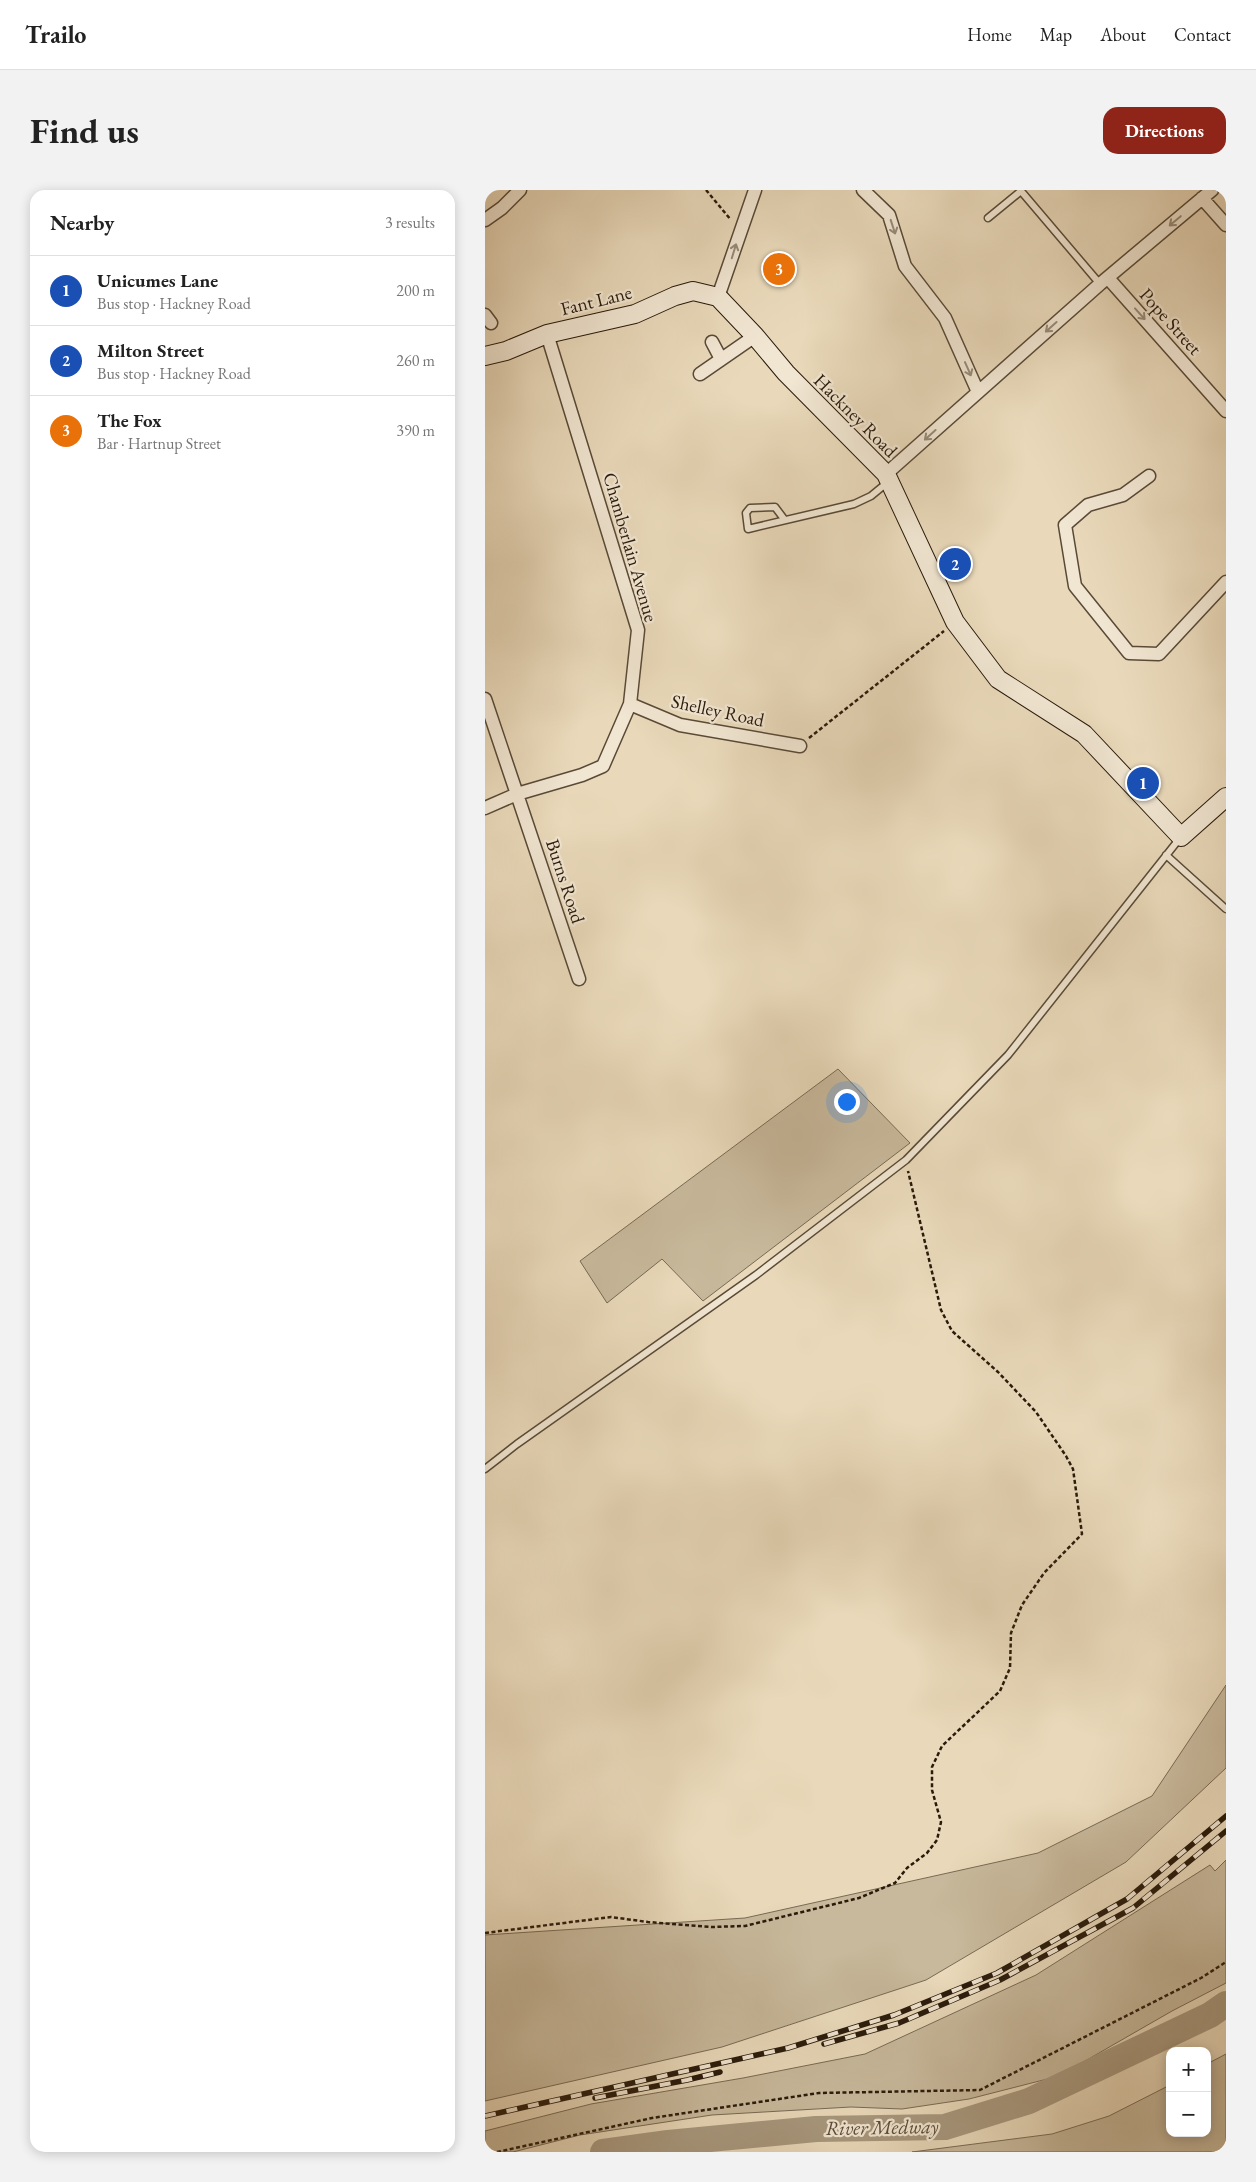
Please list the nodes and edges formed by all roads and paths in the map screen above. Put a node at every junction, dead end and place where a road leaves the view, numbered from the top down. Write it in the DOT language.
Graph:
graph roads {
  1 [pos="519,190"];
  2 [pos="706,190"];
  3 [pos="755,190"];
  4 [pos="863,190"];
  5 [pos="1207,194"];
  6 [pos="988,218"];
  7 [pos="485,220"];
  8 [pos="1226,225"];
  9 [pos="740,231"];
  10 [pos="1104,281"];
  11 [pos="718,297"];
  12 [pos="547,334"];
  13 [pos="755,336"];
  14 [pos="712,342"];
  15 [pos="485,356"];
  16 [pos="721,359"];
  17 [pos="700,374"];
  18 [pos="978,392"];
  19 [pos="1226,411"];
  20 [pos="1149,476"];
  21 [pos="887,478"];
  22 [pos="785,519"];
  23 [pos="1226,582"];
  24 [pos="955,622"];
  25 [pos="485,699"];
  26 [pos="630,704"];
  27 [pos="800,746"];
  28 [pos="517,794"];
  29 [pos="1226,796"];
  30 [pos="485,808"];
  31 [pos="1181,837"];
  32 [pos="1166,855"];
  33 [pos="1226,909"];
  34 [pos="579,979"];
  35 [pos="906,1160"];
  36 [pos="485,1469"];
  37 [pos="485,1933"];
  38 [pos="1226,1962"];
  39 [pos="497,2152"];
  1 -- 7 [label="street"];
  2 -- 9 [label="path"];
  3 -- 9 [label="street"];
  4 -- 18 [label="street, one-way"];
  5 -- 8 [label="street"];
  5 -- 10 [label="street, one-way"];
  6 -- 10 [label="lane"];
  11 -- 9 [label="street, one-way"];
  10 -- 18 [label="street, one-way"];
  10 -- 19 [label="street, Pope Street, one-way"];
  11 -- 12 [label="street, Fant Lane"];
  11 -- 13 [label="street, Hackney Road"];
  12 -- 15 [label="street, Fant Lane"];
  12 -- 26 [label="street, Chamberlain Avenue"];
  13 -- 16 [label="street"];
  13 -- 21 [label="street, Hackney Road"];
  14 -- 16 [label="street"];
  16 -- 17 [label="street"];
  18 -- 21 [label="street, one-way"];
  20 -- 23 [label="street"];
  21 -- 22 [label="lane"];
  21 -- 24 [label="street, Hackney Road"];
  22 -- 22 [label="lane"];
  24 -- 27 [label="path"];
  24 -- 31 [label="street, Hackney Road"];
  25 -- 28 [label="street, Burns Road"];
  26 -- 27 [label="street, Shelley Road"];
  26 -- 28 [label="street, Chamberlain Avenue"];
  28 -- 30 [label="street, Chamberlain Avenue"];
  28 -- 34 [label="street, Burns Road"];
  29 -- 31 [label="street"];
  31 -- 32 [label="lane"];
  32 -- 33 [label="lane"];
  32 -- 35 [label="lane"];
  35 -- 36 [label="lane"];
  35 -- 37 [label="path"];
  38 -- 39 [label="path"];
}
